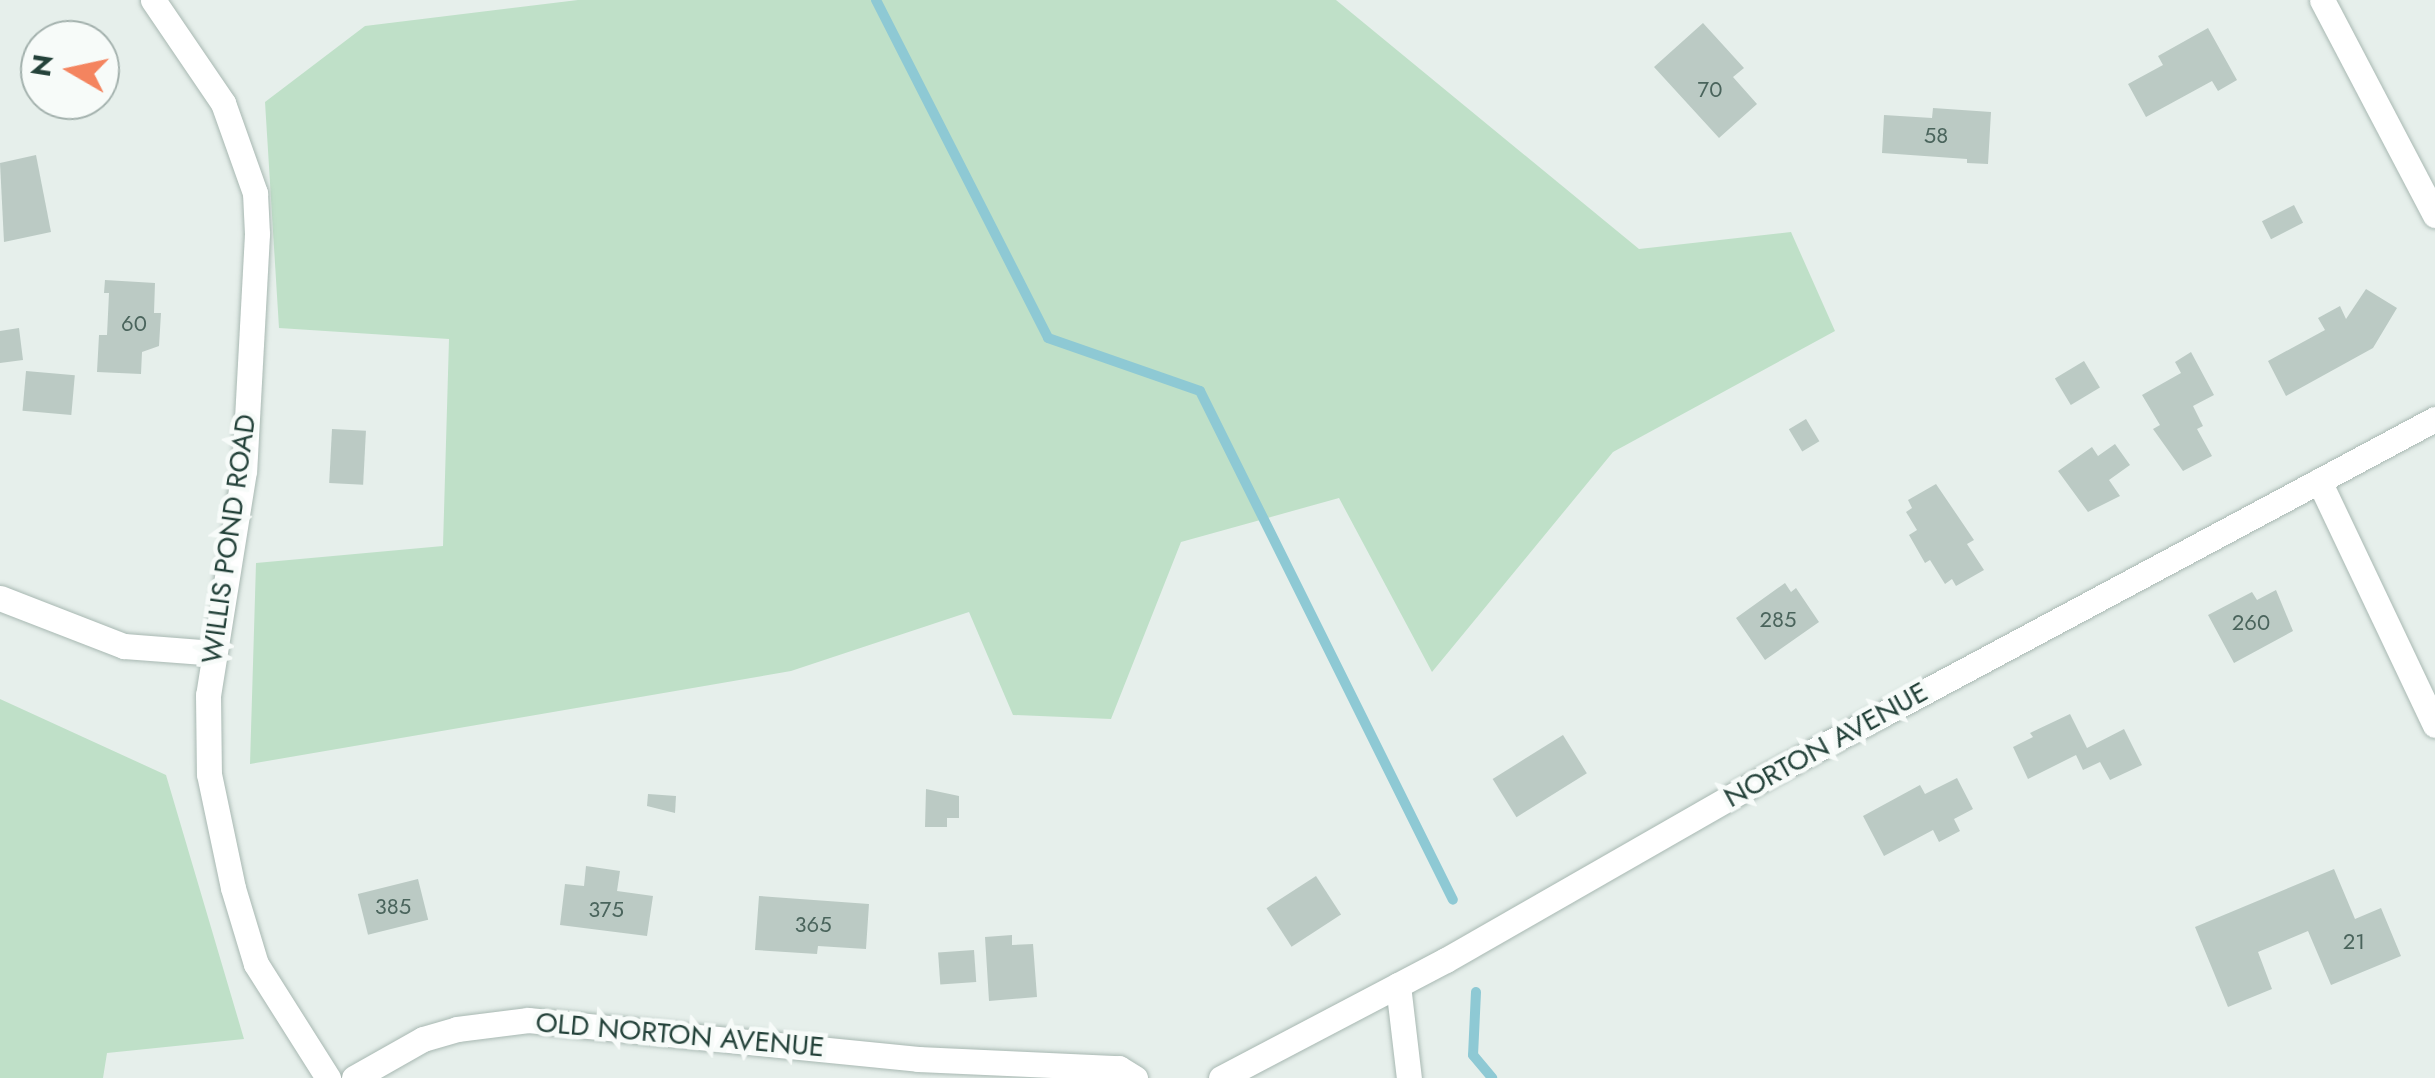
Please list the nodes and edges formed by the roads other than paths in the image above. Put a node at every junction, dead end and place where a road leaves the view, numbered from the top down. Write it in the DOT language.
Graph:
graph roads {
  1 [pos="153,0"];
  2 [pos="2322,0"];
  3 [pos="2435,215"];
  4 [pos="2435,419"];
  5 [pos="2319,481"];
  6 [pos="0,598"];
  7 [pos="214,654"];
  8 [pos="2435,724"];
  9 [pos="1398,986"];
  10 [pos="328,1078"];
  11 [pos="354,1078"];
  12 [pos="1135,1078"];
  13 [pos="1221,1078"];
  14 [pos="1409,1078"];
  1 -- 7 [label="street, WILLIS POND ROAD"];
  2 -- 3 [label="street"];
  4 -- 5 [label="street, NORTON AVENUE"];
  5 -- 8 [label="street"];
  5 -- 9 [label="street, NORTON AVENUE"];
  6 -- 7 [label="street"];
  7 -- 10 [label="street, WILLIS POND ROAD"];
  9 -- 13 [label="street, NORTON AVENUE"];
  9 -- 14 [label="street"];
  11 -- 12 [label="street, OLD NORTON AVENUE"];
}
